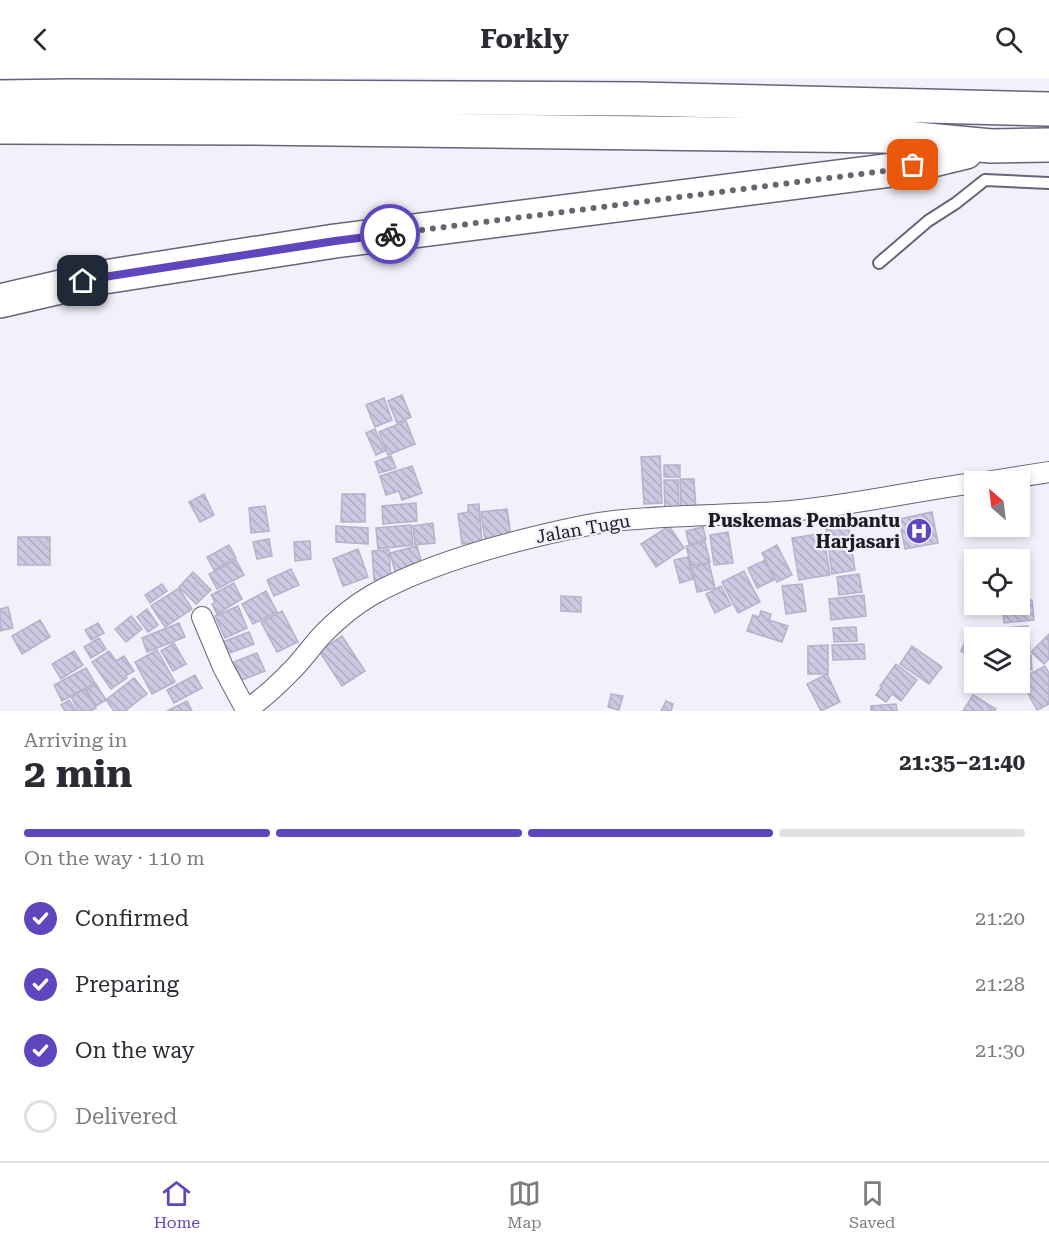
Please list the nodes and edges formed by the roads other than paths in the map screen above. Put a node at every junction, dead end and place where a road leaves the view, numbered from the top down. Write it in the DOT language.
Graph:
graph roads {
  1 [pos="0,97"];
  2 [pos="1049,109"];
  3 [pos="0,127"];
  4 [pos="1049,145"];
  5 [pos="991,146"];
  6 [pos="1049,183"];
  7 [pos="879,263"];
  8 [pos="0,301"];
  9 [pos="1049,472"];
  10 [pos="1030,475"];
  11 [pos="964,485"];
  12 [pos="202,617"];
  13 [pos="245,711"];
  1 -- 2 [label="highway"];
  3 -- 5 [label="highway"];
  4 -- 5 [label="highway"];
  5 -- 8 [label="highway"];
  6 -- 7 [label="lane"];
  9 -- 10 [label="street"];
  11 -- 13 [label="street, Jalan Tugu"];
  12 -- 13 [label="street"];
}
